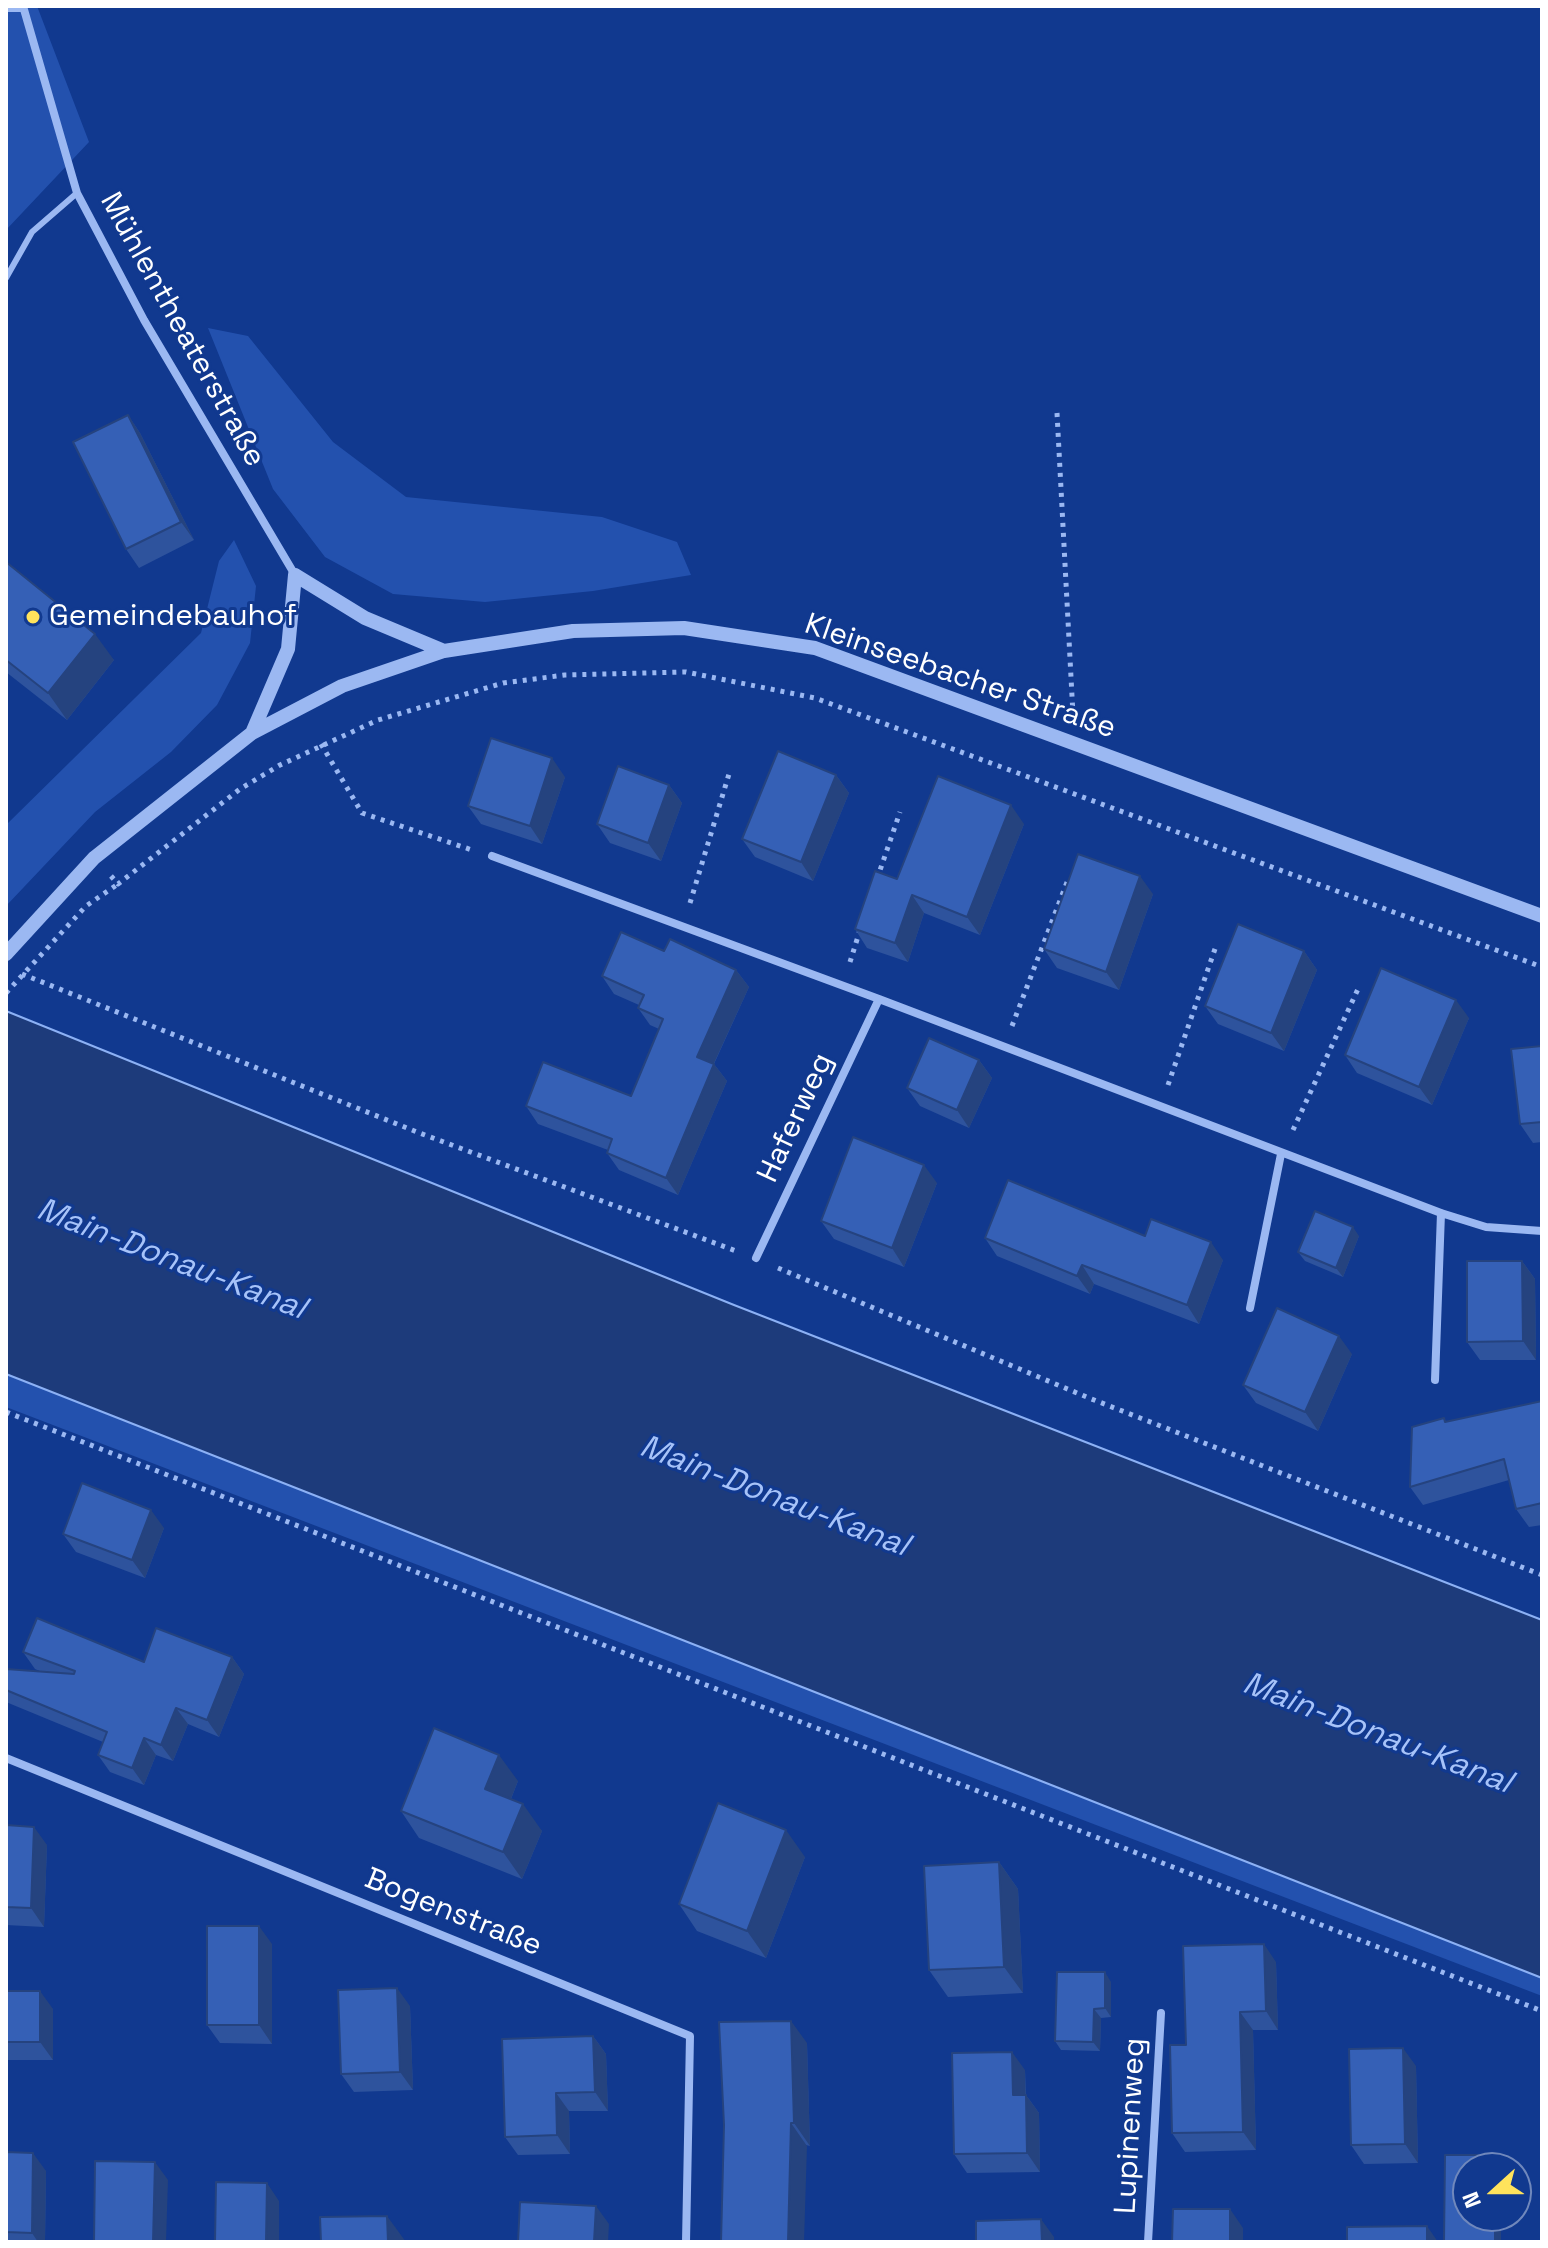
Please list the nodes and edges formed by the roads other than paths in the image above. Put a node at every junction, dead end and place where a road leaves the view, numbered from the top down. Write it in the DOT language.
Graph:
graph roads {
  1 [pos="23,7"];
  2 [pos="6,9"];
  3 [pos="77,193"];
  4 [pos="6,278"];
  5 [pos="295,575"];
  6 [pos="444,651"];
  7 [pos="252,733"];
  8 [pos="492,856"];
  9 [pos="1542,916"];
  10 [pos="6,954"];
  11 [pos="879,999"];
  12 [pos="1281,1154"];
  13 [pos="1441,1213"];
  14 [pos="1542,1231"];
  15 [pos="756,1258"];
  16 [pos="1250,1308"];
  17 [pos="1435,1380"];
  18 [pos="6,1758"];
  19 [pos="1161,2013"];
  20 [pos="686,2242"];
  21 [pos="1148,2242"];
  1 -- 2 [label="lane"];
  1 -- 3 [label="street, Mühlentheaterstraße"];
  3 -- 4 [label="lane"];
  3 -- 5 [label="street, Mühlentheaterstraße"];
  5 -- 6 [label="street"];
  5 -- 7 [label="street"];
  6 -- 7 [label="street, Kleinseebacher Straße"];
  6 -- 9 [label="street, Kleinseebacher Straße"];
  7 -- 10 [label="street, Kleinseebacher Straße"];
  8 -- 11 [label="street"];
  11 -- 12 [label="street"];
  11 -- 15 [label="street, Haferweg"];
  12 -- 13 [label="street"];
  12 -- 16 [label="street"];
  13 -- 14 [label="street"];
  13 -- 17 [label="street"];
  18 -- 20 [label="street, Bogenstraße"];
  19 -- 21 [label="street, Lupinenweg"];
}
